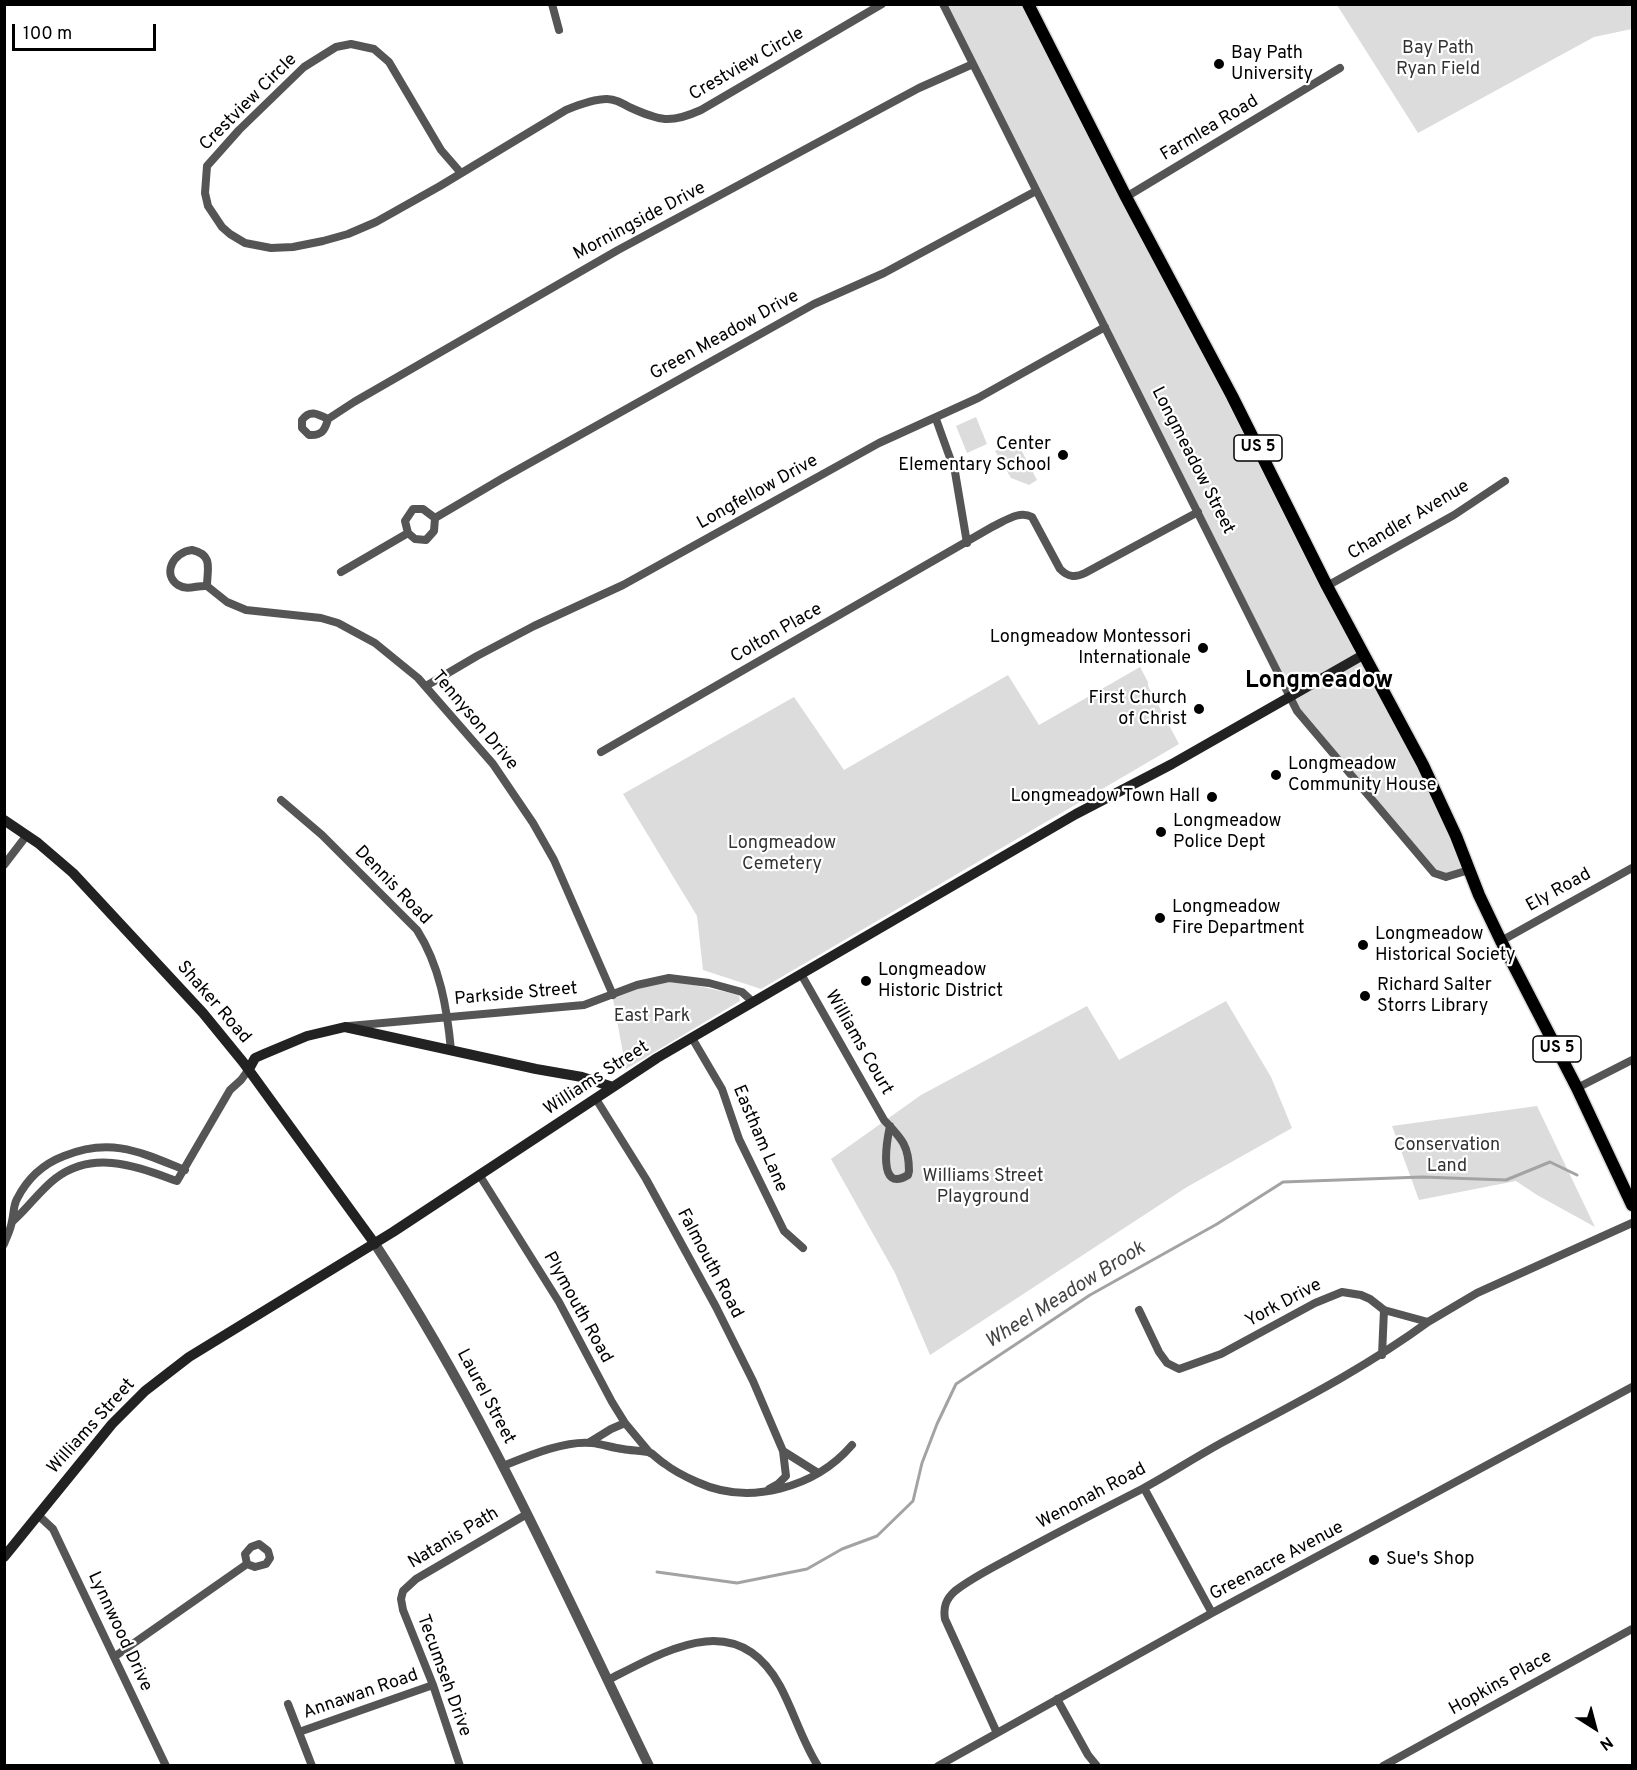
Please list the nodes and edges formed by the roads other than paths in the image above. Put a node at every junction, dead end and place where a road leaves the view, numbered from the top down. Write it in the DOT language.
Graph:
graph roads {
  1 [pos="552,4"];
  2 [pos="882,4"];
  3 [pos="943,4"];
  4 [pos="1028,4"];
  5 [pos="559,30"];
  6 [pos="973,64"];
  7 [pos="1340,68"];
  8 [pos="462,173"];
  9 [pos="1036,191"];
  10 [pos="1126,197"];
  11 [pos="1105,327"];
  12 [pos="328,419"];
  13 [pos="936,419"];
  14 [pos="1505,481"];
  15 [pos="1198,512"];
  16 [pos="435,518"];
  17 [pos="408,533"];
  18 [pos="968,543"];
  19 [pos="341,572"];
  20 [pos="207,586"];
  21 [pos="1327,586"];
  22 [pos="1364,654"];
  23 [pos="426,686"];
  24 [pos="1290,697"];
  25 [pos="602,752"];
  26 [pos="281,800"];
  27 [pos="4,820"];
  28 [pos="27,835"];
  29 [pos="4,864"];
  30 [pos="1632,868"];
  31 [pos="1469,870"];
  32 [pos="1501,941"];
  33 [pos="801,974"];
  34 [pos="614,995"];
  35 [pos="753,1002"];
  36 [pos="448,1017"];
  37 [pos="345,1027"];
  38 [pos="692,1038"];
  39 [pos="451,1050"];
  40 [pos="1632,1060"];
  41 [pos="249,1069"];
  42 [pos="613,1087"];
  43 [pos="1577,1088"];
  44 [pos="596,1099"];
  45 [pos="890,1126"];
  46 [pos="184,1170"];
  47 [pos="480,1176"];
  48 [pos="1632,1205"];
  49 [pos="13,1221"];
  50 [pos="1632,1223"];
  51 [pos="4,1244"];
  52 [pos="375,1244"];
  53 [pos="803,1248"];
  54 [pos="1139,1310"];
  55 [pos="1384,1310"];
  56 [pos="1428,1322"];
  57 [pos="1382,1355"];
  58 [pos="1632,1388"];
  59 [pos="626,1423"];
  60 [pos="590,1442"];
  61 [pos="852,1445"];
  62 [pos="783,1451"];
  63 [pos="650,1453"];
  64 [pos="503,1466"];
  65 [pos="818,1473"];
  66 [pos="1144,1488"];
  67 [pos="760,1492"];
  68 [pos="527,1514"];
  69 [pos="38,1515"];
  70 [pos="4,1557"];
  71 [pos="247,1564"];
  72 [pos="402,1595"];
  73 [pos="1212,1613"];
  74 [pos="1632,1629"];
  75 [pos="114,1657"];
  76 [pos="608,1680"];
  77 [pos="433,1685"];
  78 [pos="1057,1699"];
  79 [pos="288,1704"];
  80 [pos="299,1732"];
  81 [pos="997,1733"];
  82 [pos="1088,1755"];
  83 [pos="166,1766"];
  84 [pos="312,1766"];
  85 [pos="460,1766"];
  86 [pos="649,1766"];
  87 [pos="818,1766"];
  88 [pos="938,1766"];
  89 [pos="1090,1766"];
  90 [pos="1097,1766"];
  91 [pos="1383,1766"];
  1 -- 5 [label="street"];
  2 -- 8 [label="street, Crestview Circle"];
  3 -- 6 [label="street, Longmeadow Street"];
  4 -- 10 [label="main road, US 5"];
  6 -- 9 [label="street, Longmeadow Street"];
  6 -- 12 [label="street, Morningside Drive"];
  7 -- 10 [label="street, Farmlea Road"];
  8 -- 8 [label="street, Crestview Circle"];
  9 -- 11 [label="street, Longmeadow Street"];
  9 -- 16 [label="street, Green Meadow Drive"];
  10 -- 21 [label="main road, US 5"];
  11 -- 13 [label="street, Longfellow Drive"];
  11 -- 15 [label="street, Longmeadow Street"];
  13 -- 18 [label="street"];
  13 -- 23 [label="street, Longfellow Drive"];
  14 -- 21 [label="street, Chandler Avenue"];
  15 -- 18 [label="street, Colton Place"];
  15 -- 24 [label="street, Longmeadow Street"];
  16 -- 17 [label="street, Green Meadow Drive"];
  16 -- 17 [label="street"];
  17 -- 19 [label="street, Green Meadow Drive"];
  18 -- 25 [label="street, Colton Place"];
  20 -- 20 [label="street"];
  20 -- 23 [label="street, Tennyson Drive"];
  21 -- 22 [label="main road, US 5"];
  22 -- 24 [label="main road, Williams Street"];
  22 -- 31 [label="main road, US 5"];
  23 -- 34 [label="street, Tennyson Drive"];
  24 -- 31 [label="street, Longmeadow Street"];
  24 -- 33 [label="main road, Williams Street"];
  26 -- 36 [label="street, Dennis Road"];
  27 -- 28 [label="main road, Shaker Road"];
  28 -- 29 [label="street"];
  28 -- 41 [label="main road, Shaker Road"];
  30 -- 32 [label="street, Ely Road"];
  31 -- 32 [label="main road, US 5"];
  32 -- 43 [label="main road, US 5"];
  33 -- 35 [label="main road, Williams Street"];
  33 -- 45 [label="street, Williams Court"];
  34 -- 35 [label="street, Parkside Street"];
  34 -- 36 [label="street, Parkside Street"];
  35 -- 38 [label="main road, Williams Street"];
  36 -- 37 [label="street, Parkside Street"];
  36 -- 39 [label="street, Dennis Road"];
  37 -- 39 [label="main road, Shaker Road"];
  37 -- 41 [label="main road, Shaker Road"];
  38 -- 42 [label="main road, Williams Street"];
  38 -- 53 [label="street, Eastham Lane"];
  39 -- 42 [label="main road, Shaker Road"];
  40 -- 43 [label="street"];
  41 -- 46 [label="street"];
  41 -- 52 [label="main road, Laurel Street"];
  42 -- 44 [label="main road, Williams Street"];
  43 -- 48 [label="main road, US 5"];
  44 -- 47 [label="main road, Williams Street"];
  44 -- 62 [label="street, Falmouth Road"];
  45 -- 45 [label="street, Williams Court"];
  46 -- 49 [label="street"];
  46 -- 49 [label="street"];
  47 -- 52 [label="main road, Williams Street"];
  47 -- 59 [label="street, Plymouth Road"];
  49 -- 51 [label="street"];
  50 -- 56 [label="street"];
  52 -- 64 [label="street, Laurel Street"];
  52 -- 69 [label="main road, Williams Street"];
  54 -- 55 [label="street, York Drive"];
  55 -- 56 [label="street, York Drive"];
  55 -- 57 [label="street"];
  56 -- 57 [label="street, Wenonah Road"];
  57 -- 66 [label="street, Wenonah Road"];
  58 -- 73 [label="street, Greenacre Avenue"];
  59 -- 60 [label="street"];
  59 -- 63 [label="street, Plymouth Road"];
  60 -- 63 [label="street"];
  60 -- 64 [label="street"];
  61 -- 65 [label="street"];
  62 -- 65 [label="street"];
  62 -- 67 [label="street, Falmouth Road"];
  63 -- 67 [label="street"];
  64 -- 68 [label="street, Laurel Street"];
  65 -- 67 [label="street"];
  66 -- 73 [label="street"];
  66 -- 81 [label="street, Wenonah Road"];
  68 -- 72 [label="street, Natanis Path"];
  68 -- 76 [label="street, Laurel Street"];
  69 -- 70 [label="main road, Williams Street"];
  69 -- 75 [label="street, Lynnwood Drive"];
  71 -- 75 [label="street"];
  72 -- 77 [label="street, Tecumseh Drive"];
  73 -- 78 [label="street, Greenacre Avenue"];
  74 -- 91 [label="street, Hopkins Place"];
  75 -- 83 [label="street, Lynnwood Drive"];
  76 -- 86 [label="street, Laurel Street"];
  76 -- 87 [label="street"];
  77 -- 80 [label="street, Annawan Road"];
  77 -- 85 [label="street, Tecumseh Drive"];
  78 -- 81 [label="street, Greenacre Avenue"];
  78 -- 82 [label="street"];
  79 -- 80 [label="street"];
  80 -- 84 [label="street"];
  81 -- 88 [label="street, Greenacre Avenue"];
  82 -- 89 [label="street"];
  82 -- 90 [label="street"];
}
